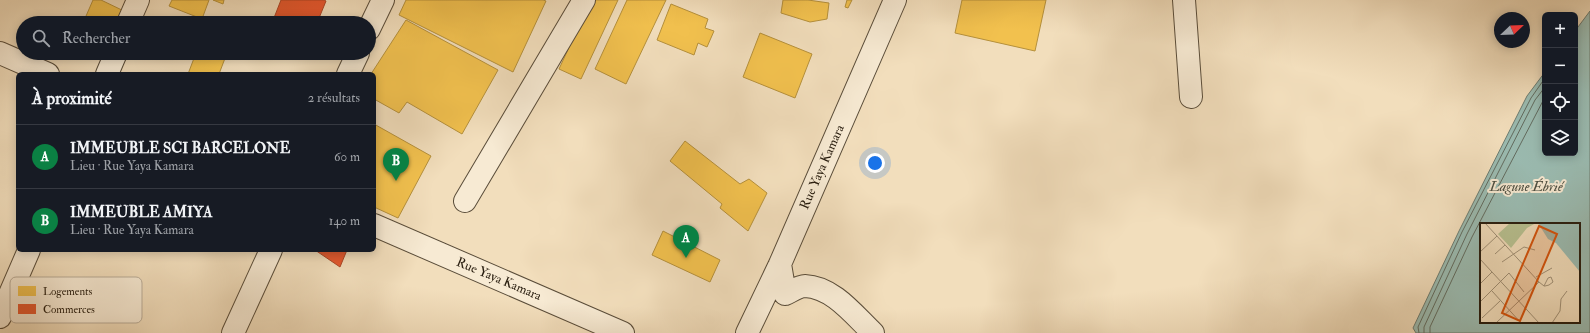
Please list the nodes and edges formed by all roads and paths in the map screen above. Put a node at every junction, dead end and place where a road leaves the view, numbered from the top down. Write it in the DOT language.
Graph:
graph roads {
  1 [pos="138,0"];
  2 [pos="383,0"];
  3 [pos="584,0"];
  4 [pos="895,0"];
  5 [pos="1184,0"];
  6 [pos="131,16"];
  7 [pos="375,16"];
  8 [pos="0,53"];
  9 [pos="16,60"];
  10 [pos="16,60"];
  11 [pos="113,60"];
  12 [pos="355,60"];
  13 [pos="43,72"];
  14 [pos="108,72"];
  15 [pos="349,72"];
  16 [pos="1190,97"];
  17 [pos="465,201"];
  18 [pos="376,226"];
  19 [pos="28,252"];
  20 [pos="270,252"];
  21 [pos="780,264"];
  22 [pos="16,277"];
  23 [pos="10,289"];
  24 [pos="3,303"];
  25 [pos="233,333"];
  26 [pos="623,333"];
  27 [pos="746,333"];
  28 [pos="873,333"];
  1 -- 6 [label="street"];
  2 -- 7 [label="street"];
  3 -- 17 [label="street"];
  4 -- 21 [label="street, Rue Yaya Kamara"];
  5 -- 16 [label="street"];
  8 -- 9 [label="street"];
  10 -- 13 [label="street"];
  11 -- 14 [label="street"];
  12 -- 15 [label="street"];
  18 -- 26 [label="street, Rue Yaya Kamara"];
  19 -- 22 [label="street"];
  20 -- 25 [label="street"];
  21 -- 27 [label="street, Rue Yaya Kamara"];
  21 -- 28 [label="street"];
  23 -- 24 [label="street"];
}
